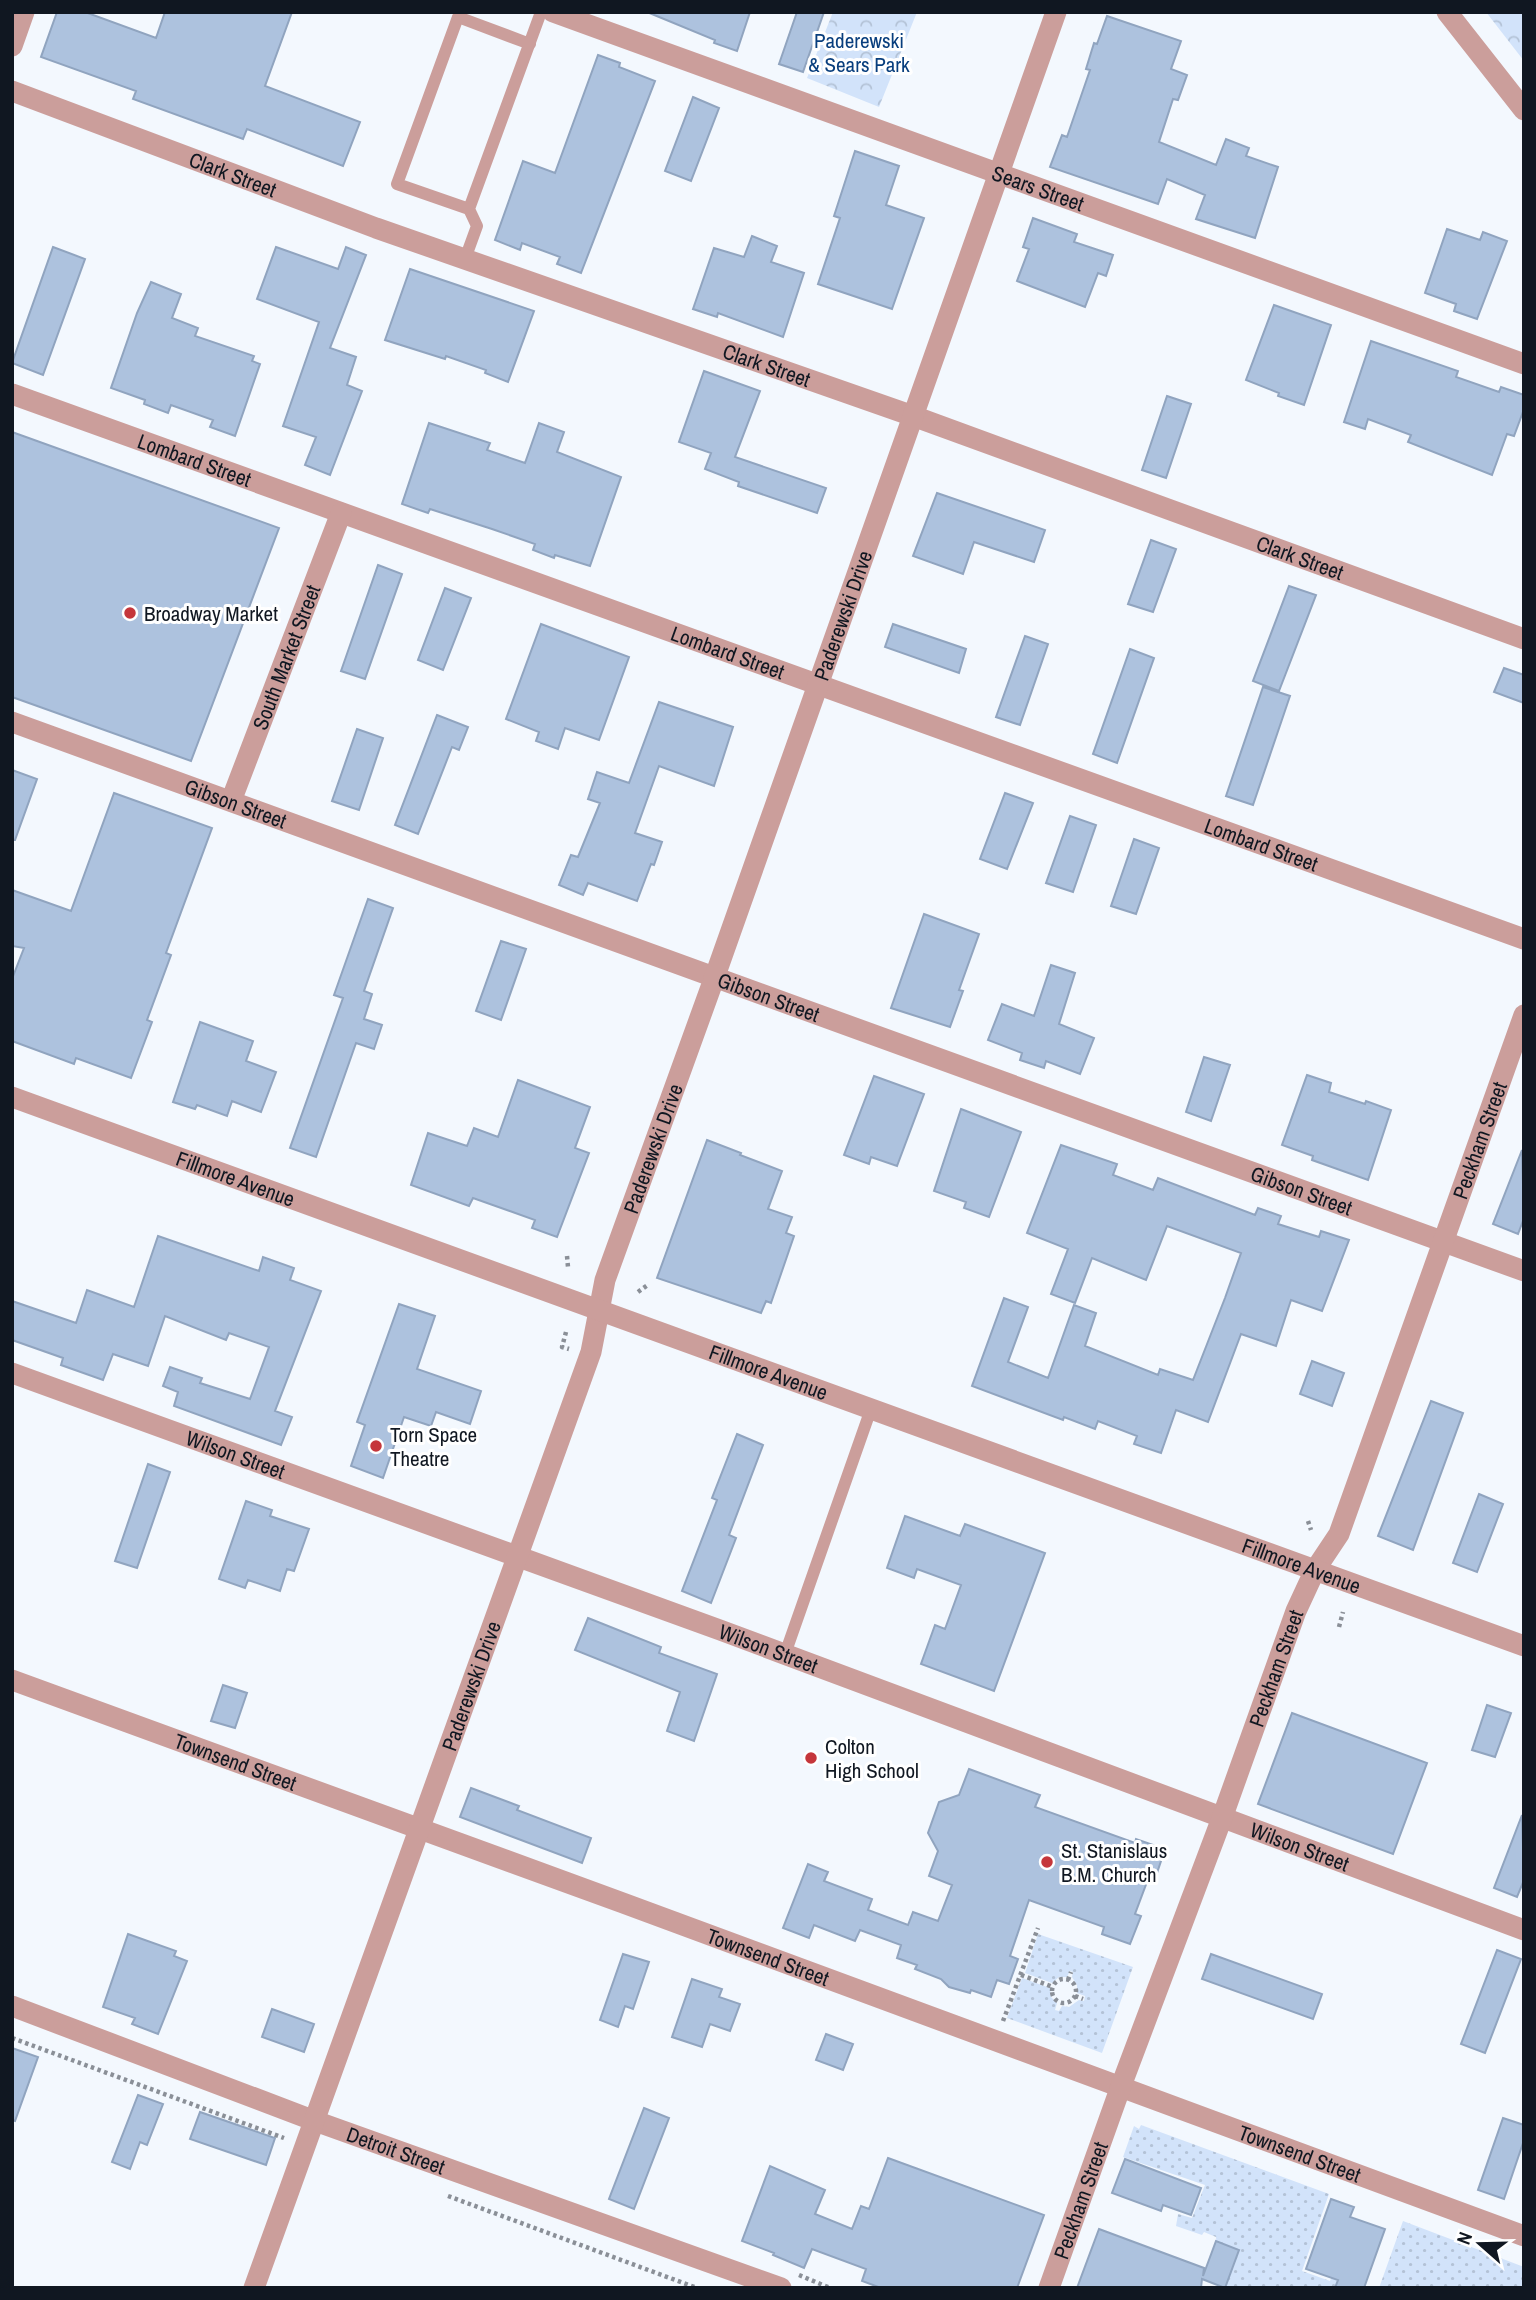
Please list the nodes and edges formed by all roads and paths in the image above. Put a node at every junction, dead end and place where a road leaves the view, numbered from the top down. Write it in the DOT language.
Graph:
graph roads {
  1 [pos="24,12"];
  2 [pos="541,12"];
  3 [pos="553,12"];
  4 [pos="1056,12"];
  5 [pos="1447,12"];
  6 [pos="530,44"];
  7 [pos="12,46"];
  8 [pos="12,91"];
  9 [pos="1524,110"];
  10 [pos="999,175"];
  11 [pos="468,209"];
  12 [pos="465,259"];
  13 [pos="1524,364"];
  14 [pos="12,394"];
  15 [pos="913,416"];
  16 [pos="341,513"];
  17 [pos="1524,639"];
  18 [pos="818,684"];
  19 [pos="12,722"];
  20 [pos="231,801"];
  21 [pos="1524,939"];
  22 [pos="715,976"];
  23 [pos="1524,1015"];
  24 [pos="12,1097"];
  25 [pos="1443,1241"];
  26 [pos="567,1256"];
  27 [pos="568,1267"];
  28 [pos="1524,1271"];
  29 [pos="649,1284"];
  30 [pos="638,1292"];
  31 [pos="599,1310"];
  32 [pos="566,1332"];
  33 [pos="562,1347"];
  34 [pos="12,1373"];
  35 [pos="871,1409"];
  36 [pos="1308,1521"];
  37 [pos="1311,1530"];
  38 [pos="517,1558"];
  39 [pos="1315,1570"];
  40 [pos="1343,1612"];
  41 [pos="1339,1626"];
  42 [pos="1524,1646"];
  43 [pos="785,1654"];
  44 [pos="12,1680"];
  45 [pos="1222,1818"];
  46 [pos="420,1828"];
  47 [pos="1038,1928"];
  48 [pos="1524,1930"];
  49 [pos="1071,1972"];
  50 [pos="1021,1975"];
  51 [pos="1068,1980"];
  52 [pos="1053,1987"];
  53 [pos="1075,1996"];
  54 [pos="1083,1999"];
  55 [pos="1060,2002"];
  56 [pos="12,2006"];
  57 [pos="1057,2010"];
  58 [pos="1003,2022"];
  59 [pos="12,2038"];
  60 [pos="1121,2086"];
  61 [pos="315,2121"];
  62 [pos="306,2145"];
  63 [pos="445,2194"];
  64 [pos="1524,2236"];
  65 [pos="254,2288"];
  66 [pos="697,2288"];
  67 [pos="781,2288"];
  68 [pos="1049,2288"];
  1 -- 7 [label="street"];
  2 -- 6 [label="lane"];
  3 -- 10 [label="street, Sears Street"];
  4 -- 10 [label="street, Paderewski Drive"];
  5 -- 9 [label="street"];
  6 -- 11 [label="lane"];
  6 -- 11 [label="lane"];
  8 -- 12 [label="street, Clark Street"];
  10 -- 13 [label="street, Sears Street"];
  10 -- 15 [label="street, Paderewski Drive"];
  11 -- 12 [label="lane"];
  12 -- 15 [label="street, Clark Street"];
  14 -- 16 [label="street, Lombard Street"];
  15 -- 17 [label="street, Clark Street"];
  15 -- 18 [label="street, Paderewski Drive"];
  16 -- 18 [label="street, Lombard Street"];
  16 -- 20 [label="street, South Market Street"];
  18 -- 21 [label="street, Lombard Street"];
  18 -- 22 [label="street, Paderewski Drive"];
  19 -- 20 [label="street, Gibson Street"];
  20 -- 22 [label="street, Gibson Street"];
  22 -- 25 [label="street, Gibson Street"];
  22 -- 31 [label="street, Paderewski Drive"];
  23 -- 25 [label="street, Peckham Street"];
  24 -- 31 [label="street, Fillmore Avenue"];
  25 -- 28 [label="street, Gibson Street"];
  25 -- 39 [label="street, Peckham Street"];
  26 -- 27 [label="path"];
  29 -- 30 [label="path"];
  31 -- 35 [label="street, Fillmore Avenue"];
  31 -- 38 [label="street, Paderewski Drive"];
  32 -- 33 [label="path"];
  34 -- 38 [label="street, Wilson Street"];
  35 -- 39 [label="street, Fillmore Avenue"];
  35 -- 43 [label="lane"];
  36 -- 37 [label="path"];
  38 -- 43 [label="street, Wilson Street"];
  38 -- 46 [label="street, Paderewski Drive"];
  39 -- 42 [label="street, Fillmore Avenue"];
  39 -- 45 [label="street, Peckham Street"];
  40 -- 41 [label="path"];
  43 -- 45 [label="street, Wilson Street"];
  44 -- 46 [label="street, Townsend Street"];
  45 -- 48 [label="street, Wilson Street"];
  45 -- 60 [label="street, Peckham Street"];
  46 -- 60 [label="street, Townsend Street"];
  46 -- 61 [label="street, Paderewski Drive"];
  47 -- 50 [label="path"];
  49 -- 51 [label="path"];
  50 -- 52 [label="path"];
  50 -- 58 [label="path"];
  51 -- 52 [label="path"];
  51 -- 53 [label="path"];
  52 -- 55 [label="path"];
  53 -- 54 [label="path"];
  53 -- 55 [label="path"];
  55 -- 57 [label="path"];
  56 -- 61 [label="street, Detroit Street"];
  59 -- 62 [label="path"];
  60 -- 64 [label="street, Townsend Street"];
  60 -- 68 [label="street, Peckham Street"];
  61 -- 62 [label="street, Paderewski Drive"];
  61 -- 67 [label="street, Detroit Street"];
  62 -- 65 [label="street, Paderewski Drive"];
  63 -- 66 [label="path"];
}
